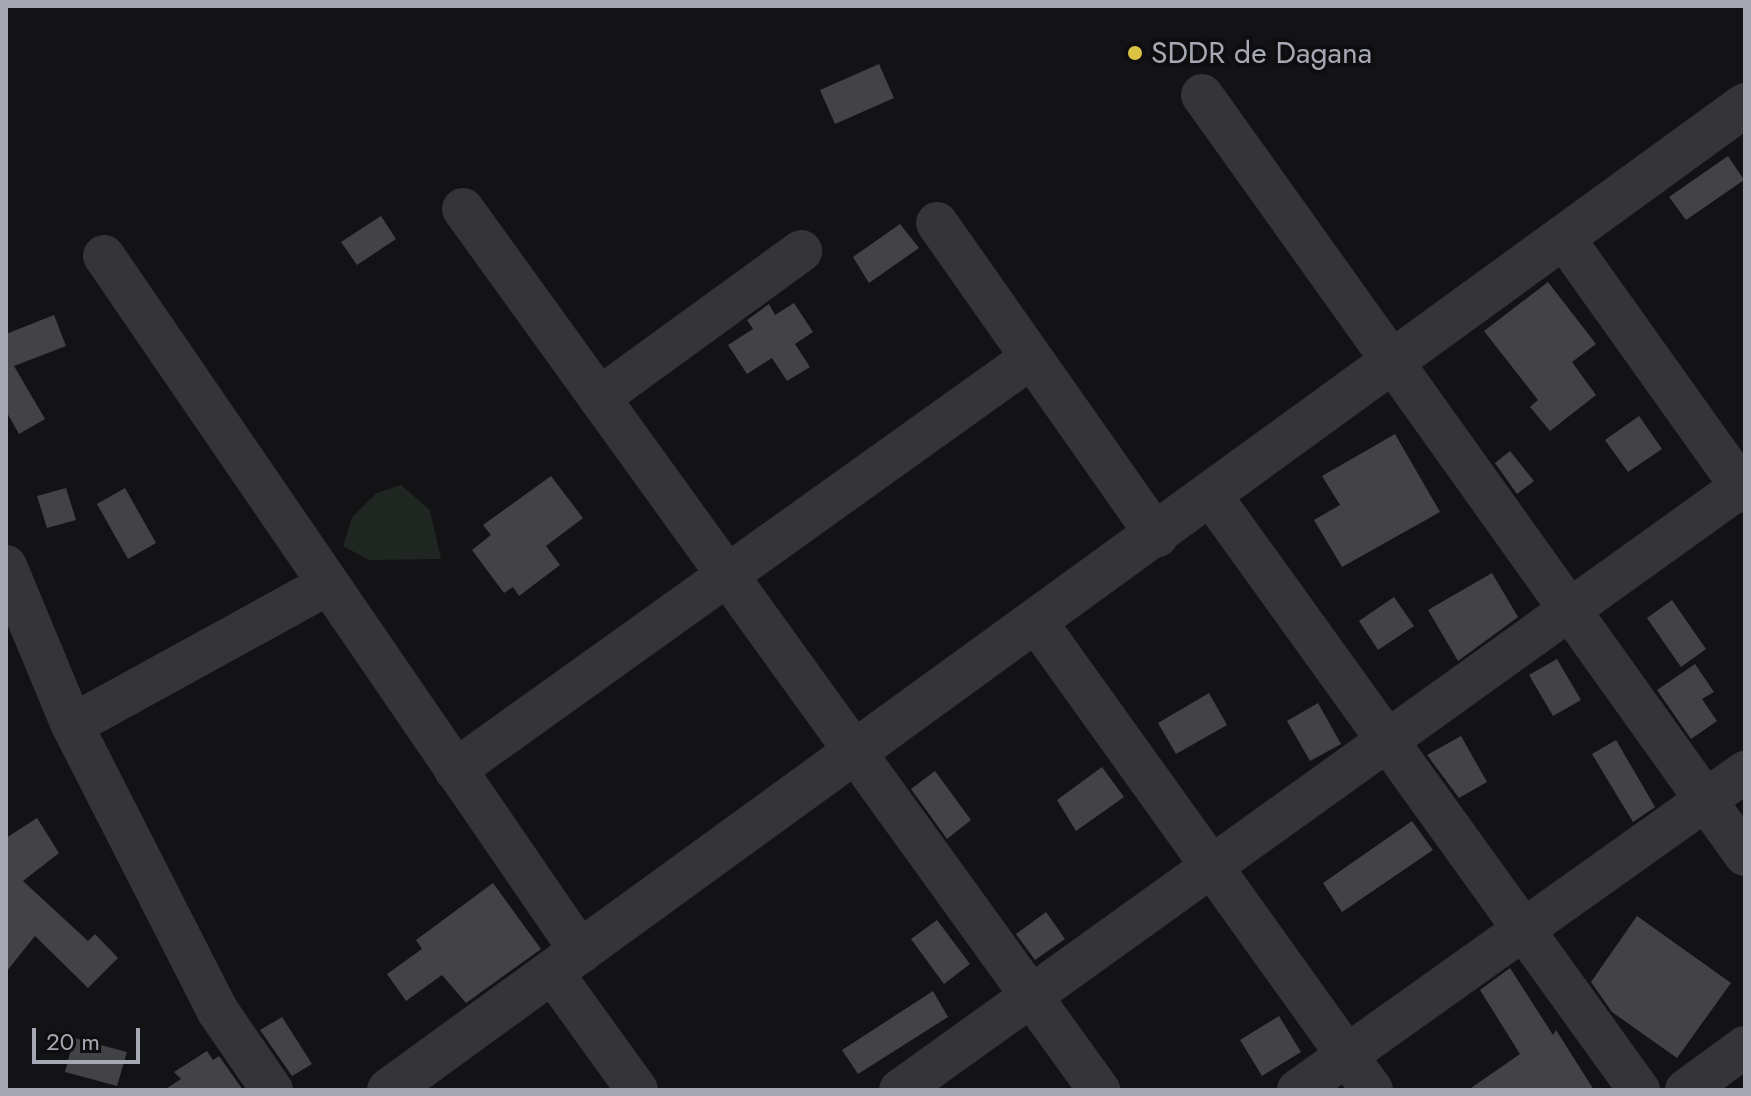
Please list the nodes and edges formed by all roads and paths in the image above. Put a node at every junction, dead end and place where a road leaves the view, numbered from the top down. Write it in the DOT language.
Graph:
graph roads {
  1 [pos="1202,95"];
  2 [pos="1742,113"];
  3 [pos="463,209"];
  4 [pos="937,223"];
  5 [pos="1563,237"];
  6 [pos="801,251"];
  7 [pos="104,256"];
  8 [pos="1031,358"];
  9 [pos="1392,361"];
  10 [pos="599,398"];
  11 [pos="1744,488"];
  12 [pos="1212,497"];
  13 [pos="1157,536"];
  14 [pos="6,566"];
  15 [pos="728,575"];
  16 [pos="328,584"];
  17 [pos="1570,610"];
  18 [pos="1037,623"];
  19 [pos="72,725"];
  20 [pos="1388,740"];
  21 [pos="856,754"];
  22 [pos="455,770"];
  23 [pos="1745,772"];
  24 [pos="1705,800"];
  25 [pos="1745,855"];
  26 [pos="1211,867"];
  27 [pos="1523,929"];
  28 [pos="566,962"];
  29 [pos="1031,996"];
  30 [pos="1745,1047"];
  31 [pos="1347,1055"];
  32 [pos="272,1090"];
  33 [pos="389,1090"];
  34 [pos="637,1090"];
  35 [pos="900,1090"];
  36 [pos="1099,1090"];
  37 [pos="1298,1090"];
  38 [pos="1372,1090"];
  39 [pos="1639,1090"];
  40 [pos="1686,1090"];
  1 -- 9 [label="street"];
  2 -- 5 [label="street"];
  3 -- 10 [label="street"];
  4 -- 8 [label="street"];
  5 -- 9 [label="street"];
  5 -- 11 [label="street"];
  6 -- 10 [label="street"];
  7 -- 16 [label="street"];
  8 -- 13 [label="street"];
  8 -- 15 [label="street"];
  9 -- 12 [label="street"];
  9 -- 17 [label="street"];
  10 -- 15 [label="street"];
  11 -- 17 [label="street"];
  12 -- 13 [label="street"];
  12 -- 20 [label="street"];
  13 -- 18 [label="street"];
  14 -- 19 [label="street"];
  15 -- 21 [label="street"];
  15 -- 22 [label="street"];
  16 -- 19 [label="street"];
  16 -- 22 [label="street"];
  17 -- 20 [label="street"];
  17 -- 24 [label="street"];
  18 -- 21 [label="street"];
  18 -- 26 [label="street"];
  19 -- 32 [label="street"];
  20 -- 26 [label="street"];
  20 -- 27 [label="street"];
  21 -- 28 [label="street"];
  21 -- 29 [label="street"];
  22 -- 28 [label="street"];
  23 -- 24 [label="street"];
  24 -- 25 [label="street"];
  24 -- 27 [label="street"];
  26 -- 29 [label="street"];
  26 -- 31 [label="street"];
  27 -- 31 [label="street"];
  27 -- 39 [label="street"];
  28 -- 33 [label="street"];
  28 -- 34 [label="street"];
  29 -- 35 [label="street"];
  29 -- 36 [label="street"];
  30 -- 40 [label="street"];
  31 -- 37 [label="street"];
  31 -- 38 [label="street"];
}
